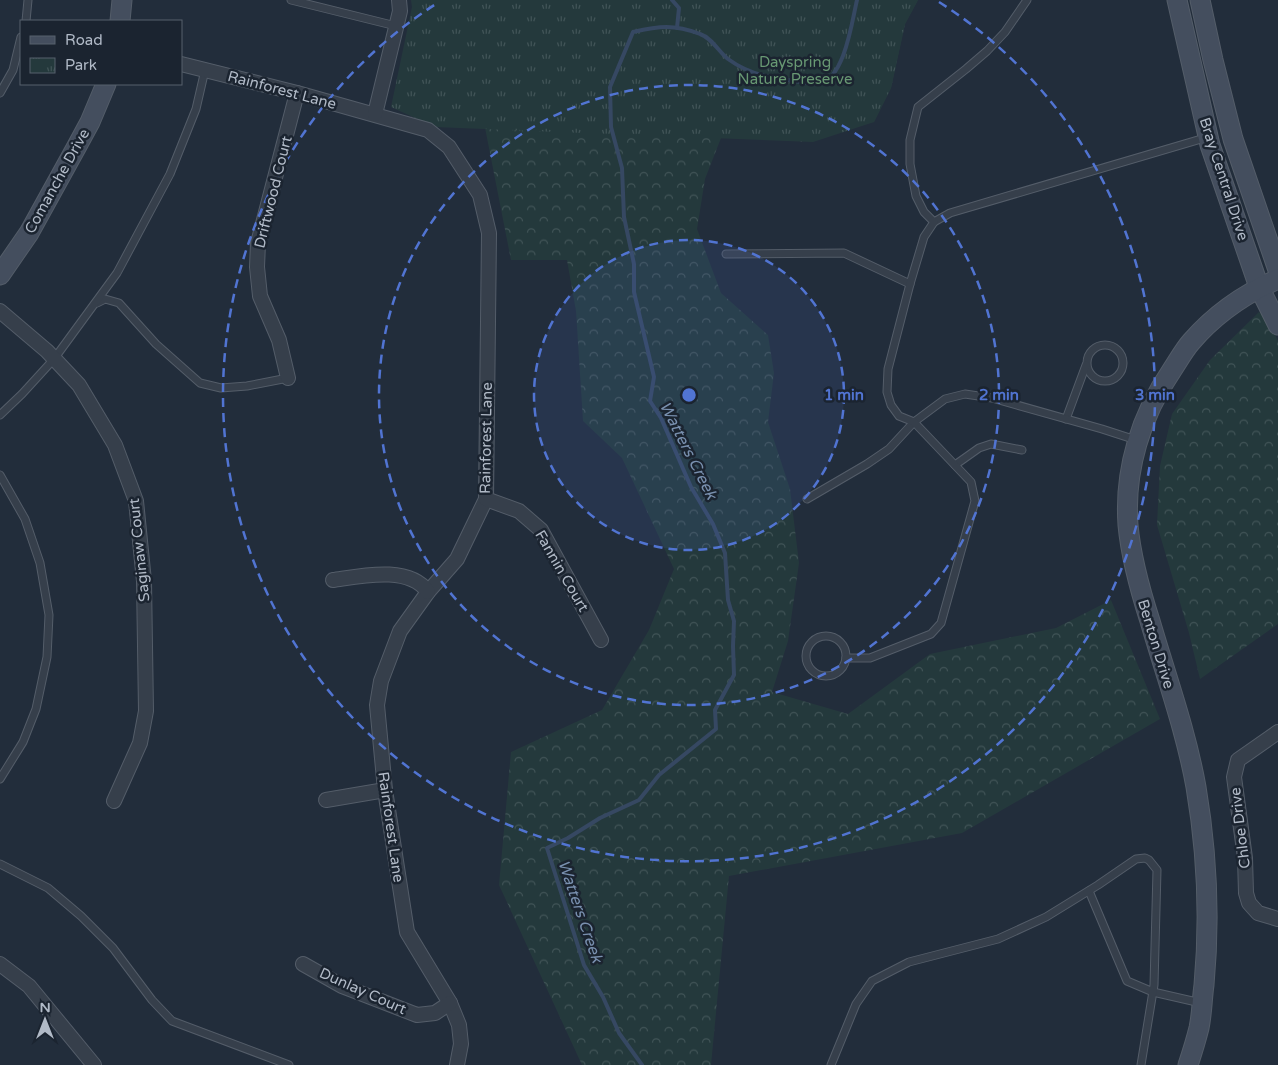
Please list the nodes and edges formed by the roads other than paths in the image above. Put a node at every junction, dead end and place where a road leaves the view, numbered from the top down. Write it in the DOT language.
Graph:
graph roads {
  1 [pos="28,0"];
  2 [pos="122,0"];
  3 [pos="291,0"];
  4 [pos="399,0"];
  5 [pos="1027,0"];
  6 [pos="1177,0"];
  7 [pos="1200,0"];
  8 [pos="26,20"];
  9 [pos="120,20"];
  10 [pos="396,26"];
  11 [pos="20,41"];
  12 [pos="182,64"];
  13 [pos="206,70"];
  14 [pos="0,74"];
  15 [pos="8,79"];
  16 [pos="106,85"];
  17 [pos="0,93"];
  18 [pos="298,93"];
  19 [pos="375,114"];
  20 [pos="1208,136"];
  21 [pos="934,222"];
  22 [pos="726,254"];
  23 [pos="1278,270"];
  24 [pos="0,275"];
  25 [pos="1278,279"];
  26 [pos="910,284"];
  27 [pos="1260,287"];
  28 [pos="94,304"];
  29 [pos="0,311"];
  30 [pos="1278,325"];
  31 [pos="54,359"];
  32 [pos="1086,364"];
  33 [pos="288,378"];
  34 [pos="0,415"];
  35 [pos="1066,418"];
  36 [pos="914,422"];
  37 [pos="1137,440"];
  38 [pos="1022,450"];
  39 [pos="955,465"];
  40 [pos="0,475"];
  41 [pos="486,499"];
  42 [pos="807,499"];
  43 [pos="333,580"];
  44 [pos="428,592"];
  45 [pos="601,640"];
  46 [pos="846,658"];
  47 [pos="1278,732"];
  48 [pos="0,779"];
  49 [pos="385,790"];
  50 [pos="326,800"];
  51 [pos="114,801"];
  52 [pos="0,864"];
  53 [pos="1089,891"];
  54 [pos="1278,919"];
  55 [pos="0,964"];
  56 [pos="304,964"];
  57 [pos="1153,992"];
  58 [pos="450,1003"];
  59 [pos="1202,1003"];
  60 [pos="94,1065"];
  61 [pos="289,1065"];
  62 [pos="457,1065"];
  63 [pos="832,1065"];
  64 [pos="1142,1065"];
  65 [pos="1188,1065"];
  1 -- 8 [label="lane"];
  2 -- 9 [label="street"];
  3 -- 10 [label="lane"];
  4 -- 10 [label="street"];
  5 -- 21 [label="lane"];
  6 -- 20 [label="street, Bray Central Drive"];
  7 -- 23 [label="street, Bray Central Drive"];
  10 -- 19 [label="street"];
  11 -- 15 [label="lane"];
  12 -- 13 [label="street, Rainforest Lane"];
  13 -- 18 [label="street, Rainforest Lane"];
  13 -- 28 [label="lane"];
  14 -- 15 [label="lane"];
  15 -- 17 [label="lane"];
  16 -- 24 [label="street, Comanche Drive"];
  18 -- 19 [label="street, Rainforest Lane"];
  18 -- 33 [label="street, Driftwood Court"];
  19 -- 41 [label="street, Rainforest Lane"];
  20 -- 21 [label="lane"];
  20 -- 27 [label="street, Bray Central Drive"];
  21 -- 26 [label="lane"];
  22 -- 26 [label="lane"];
  25 -- 27 [label="street, Benton Drive"];
  26 -- 36 [label="lane"];
  27 -- 30 [label="street, Bray Central Drive"];
  27 -- 37 [label="street, Benton Drive"];
  28 -- 31 [label="lane"];
  28 -- 33 [label="lane"];
  29 -- 31 [label="street, Saginaw Court"];
  31 -- 34 [label="lane"];
  31 -- 51 [label="street, Saginaw Court"];
  32 -- 32 [label="lane"];
  32 -- 35 [label="lane"];
  35 -- 36 [label="lane"];
  35 -- 37 [label="lane"];
  36 -- 39 [label="lane"];
  36 -- 42 [label="lane"];
  37 -- 59 [label="street, Benton Drive"];
  38 -- 39 [label="lane"];
  39 -- 46 [label="lane"];
  40 -- 48 [label="lane"];
  41 -- 44 [label="street, Rainforest Lane"];
  41 -- 45 [label="street, Fannin Court"];
  43 -- 44 [label="street"];
  44 -- 49 [label="street, Rainforest Lane"];
  46 -- 46 [label="lane"];
  47 -- 54 [label="street, Chloe Drive"];
  49 -- 50 [label="street"];
  49 -- 58 [label="street, Rainforest Lane"];
  52 -- 61 [label="lane"];
  53 -- 57 [label="lane"];
  53 -- 57 [label="lane"];
  53 -- 63 [label="lane"];
  55 -- 60 [label="street"];
  56 -- 58 [label="street, Dunlay Court"];
  57 -- 59 [label="lane"];
  57 -- 64 [label="lane"];
  58 -- 62 [label="street, Rainforest Lane"];
  59 -- 65 [label="street, Benton Drive"];
}
